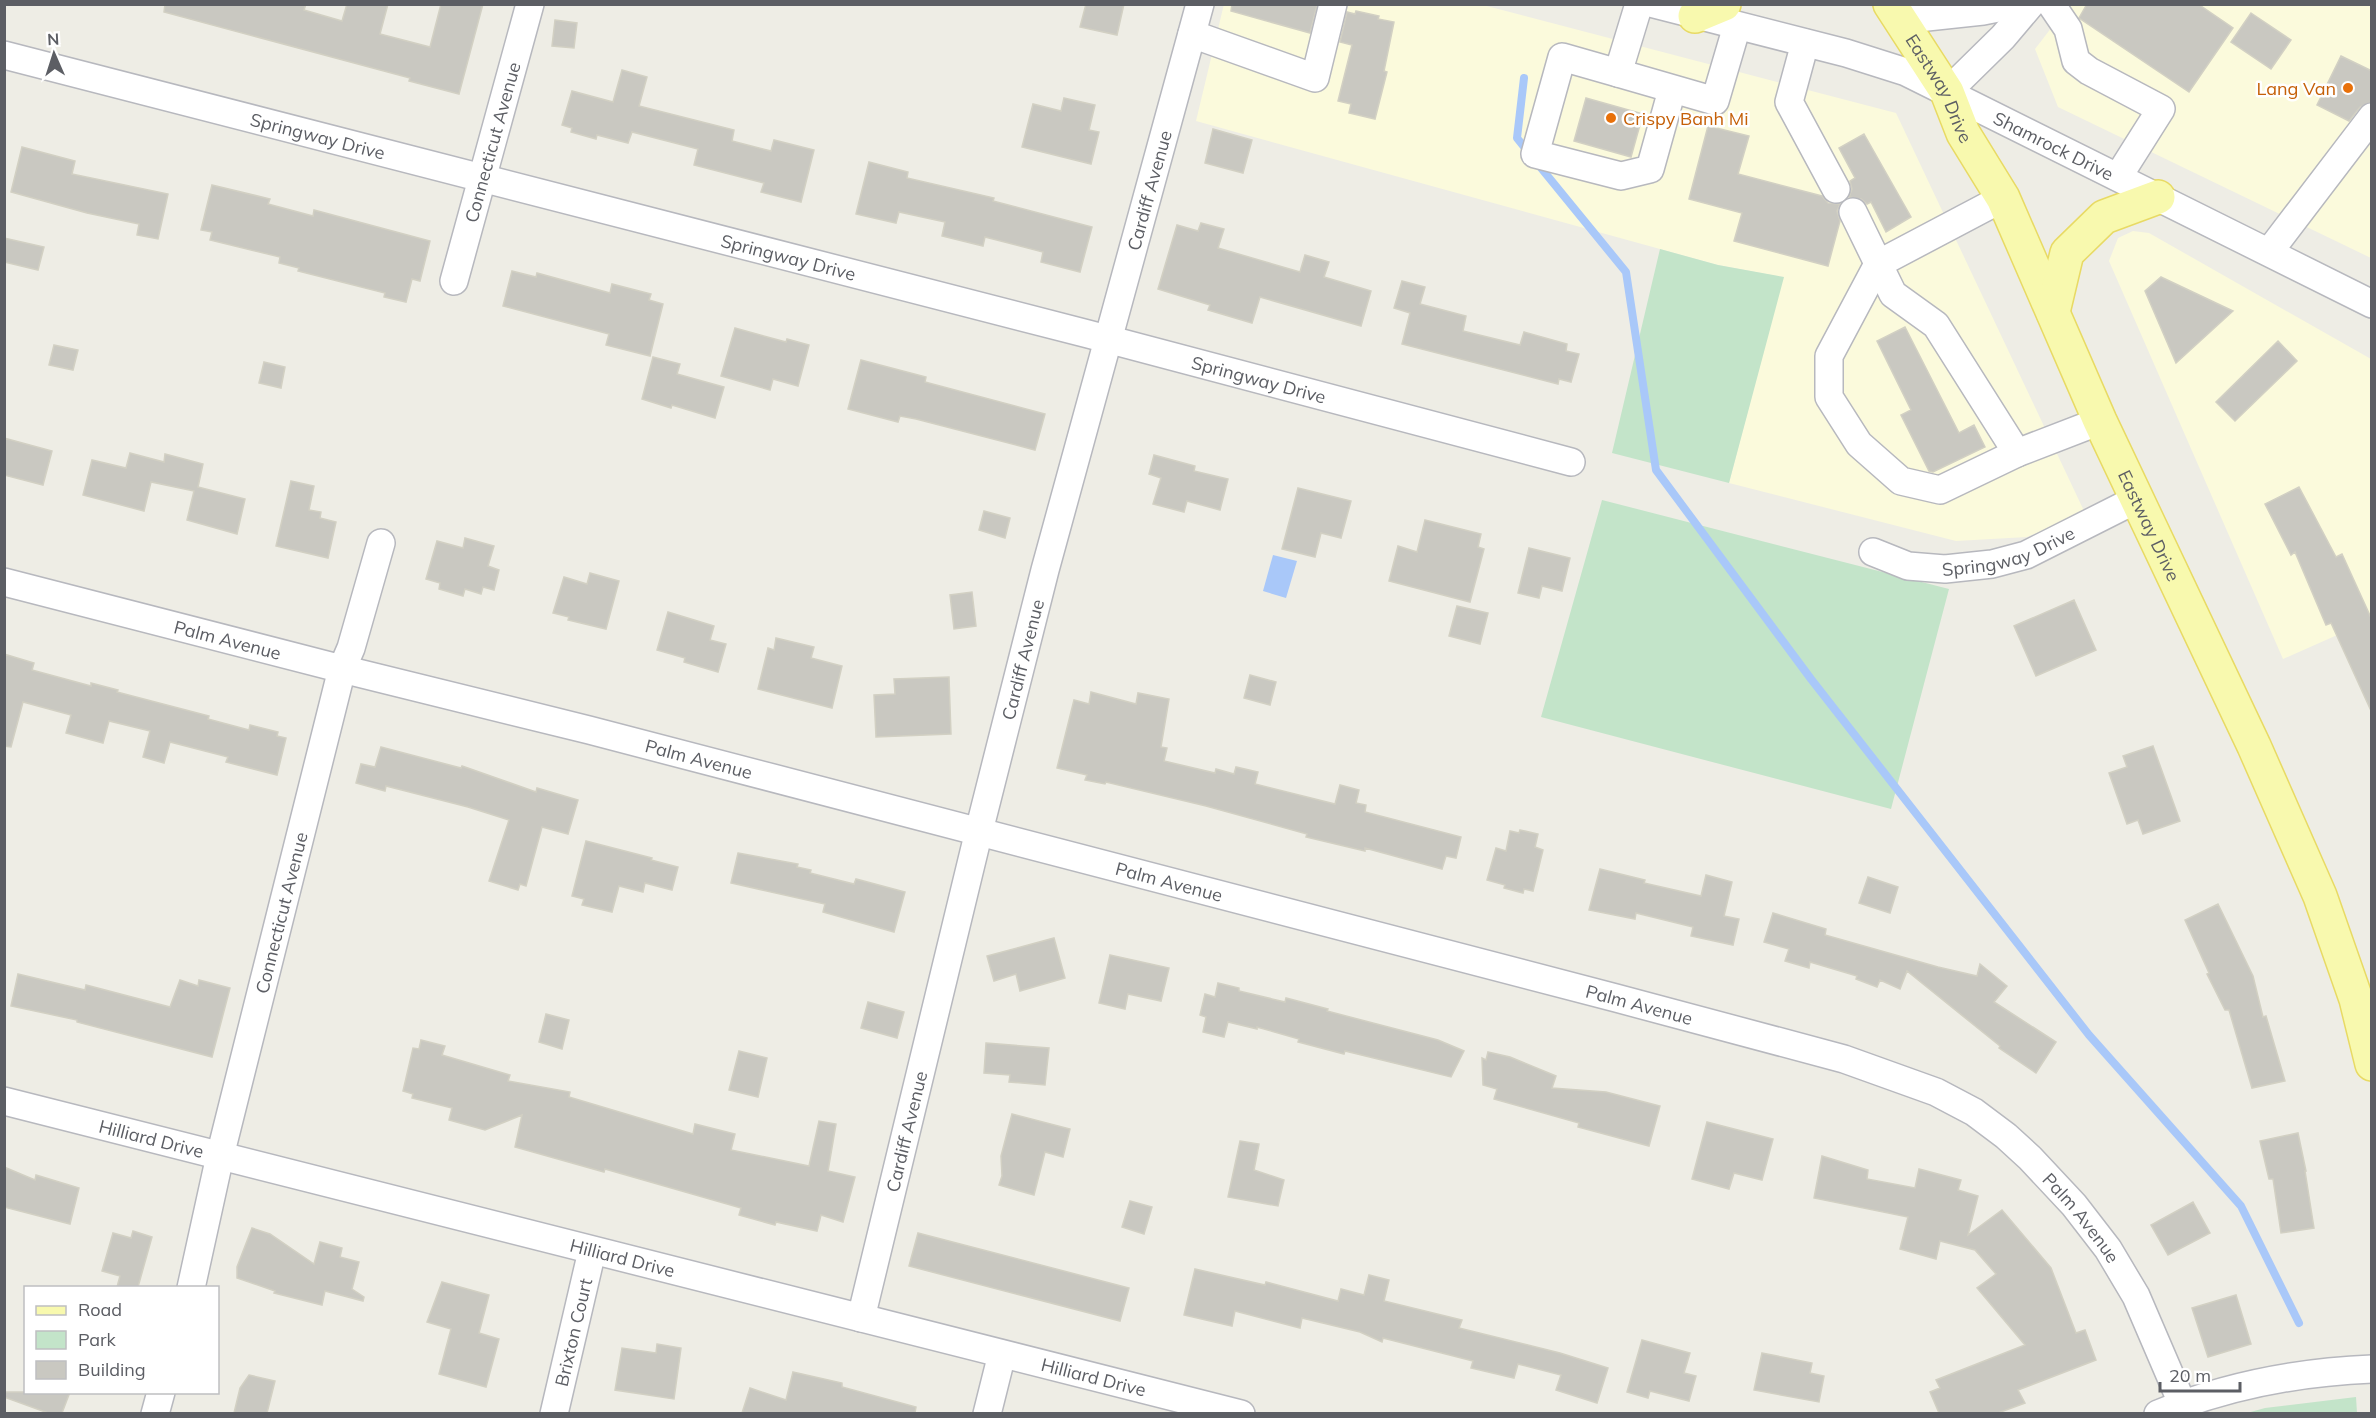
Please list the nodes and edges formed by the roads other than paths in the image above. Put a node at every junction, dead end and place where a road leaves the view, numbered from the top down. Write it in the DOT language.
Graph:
graph roads {
  1 [pos="530,4"];
  2 [pos="1200,4"];
  3 [pos="1333,4"];
  4 [pos="1639,4"];
  5 [pos="1654,4"];
  6 [pos="2018,4"];
  7 [pos="2031,4"];
  8 [pos="2051,4"];
  9 [pos="1894,12"];
  10 [pos="1719,15"];
  11 [pos="1192,33"];
  12 [pos="1805,43"];
  13 [pos="4,55"];
  14 [pos="1618,73"];
  15 [pos="1672,90"];
  16 [pos="1947,92"];
  17 [pos="2372,117"];
  18 [pos="2118,177"];
  19 [pos="482,178"];
  20 [pos="1836,189"];
  21 [pos="2158,197"];
  22 [pos="2003,198"];
  23 [pos="1853,212"];
  24 [pos="2269,252"];
  25 [pos="1878,264"];
  26 [pos="454,281"];
  27 [pos="2372,304"];
  28 [pos="2053,312"];
  29 [pos="1107,339"];
  30 [pos="2100,421"];
  31 [pos="2016,453"];
  32 [pos="1571,462"];
  33 [pos="2138,499"];
  34 [pos="381,543"];
  35 [pos="1873,552"];
  36 [pos="4,582"];
  37 [pos="342,669"];
  38 [pos="979,831"];
  39 [pos="2372,1064"];
  40 [pos="4,1101"];
  41 [pos="220,1156"];
  42 [pos="592,1251"];
  43 [pos="191,1286"];
  44 [pos="861,1318"];
  45 [pos="1002,1354"];
  46 [pos="2372,1369"];
  47 [pos="160,1394"];
  48 [pos="2170,1408"];
  49 [pos="154,1413"];
  50 [pos="554,1413"];
  51 [pos="987,1413"];
  52 [pos="1241,1413"];
  1 -- 19 [label="street, Connecticut Avenue"];
  2 -- 11 [label="street, Cardiff Avenue"];
  3 -- 11 [label="street"];
  4 -- 14 [label="street"];
  5 -- 10 [label="street, Shamrock Drive"];
  6 -- 9 [label="street"];
  7 -- 16 [label="street"];
  8 -- 18 [label="street"];
  9 -- 16 [label="main road, Eastway Drive"];
  10 -- 12 [label="street, Shamrock Drive"];
  10 -- 15 [label="street"];
  11 -- 29 [label="street, Cardiff Avenue"];
  12 -- 16 [label="street, Shamrock Drive"];
  12 -- 20 [label="street"];
  13 -- 19 [label="street, Springway Drive"];
  14 -- 15 [label="street"];
  14 -- 15 [label="street"];
  16 -- 18 [label="street, Shamrock Drive"];
  16 -- 22 [label="main road, Eastway Drive"];
  17 -- 24 [label="street"];
  18 -- 21 [label="street, Shamrock Drive"];
  19 -- 26 [label="street, Connecticut Avenue"];
  19 -- 29 [label="street, Springway Drive"];
  21 -- 24 [label="street, Shamrock Drive"];
  21 -- 28 [label="main road"];
  22 -- 25 [label="street"];
  22 -- 28 [label="main road, Eastway Drive"];
  23 -- 25 [label="street"];
  24 -- 27 [label="street, Shamrock Drive"];
  25 -- 31 [label="street"];
  25 -- 31 [label="street"];
  28 -- 30 [label="main road, Eastway Drive"];
  29 -- 32 [label="street, Springway Drive"];
  29 -- 38 [label="street, Cardiff Avenue"];
  30 -- 31 [label="street"];
  30 -- 33 [label="main road, Eastway Drive"];
  33 -- 35 [label="street, Springway Drive"];
  33 -- 39 [label="main road, Eastway Drive"];
  34 -- 37 [label="street, Connecticut Avenue"];
  36 -- 37 [label="street, Palm Avenue"];
  37 -- 38 [label="street, Palm Avenue"];
  37 -- 41 [label="street, Connecticut Avenue"];
  38 -- 44 [label="street, Cardiff Avenue"];
  38 -- 48 [label="street, Palm Avenue"];
  40 -- 41 [label="street, Hilliard Drive"];
  41 -- 42 [label="street, Hilliard Drive"];
  41 -- 43 [label="street, Connecticut Avenue"];
  42 -- 44 [label="street, Hilliard Drive"];
  42 -- 50 [label="street, Brixton Court"];
  44 -- 45 [label="street, Hilliard Drive"];
  45 -- 51 [label="street"];
  45 -- 52 [label="street, Hilliard Drive"];
  46 -- 48 [label="street"];
  47 -- 49 [label="street"];
}
